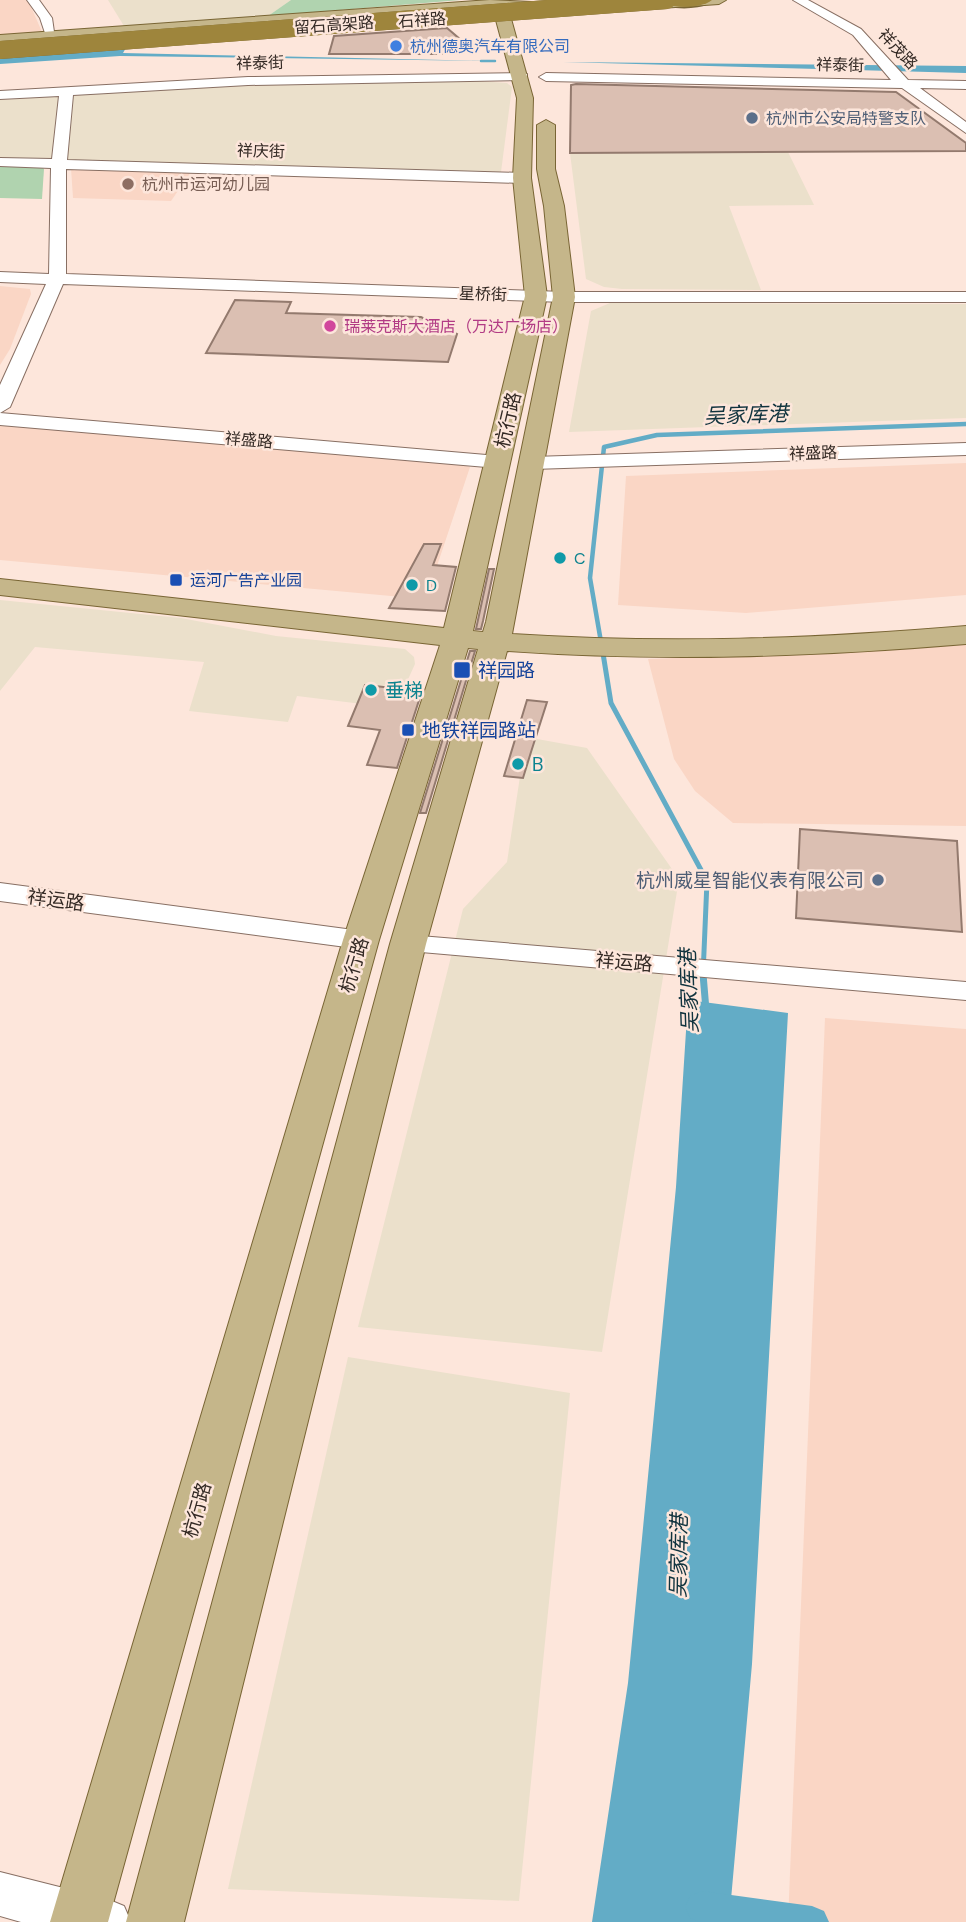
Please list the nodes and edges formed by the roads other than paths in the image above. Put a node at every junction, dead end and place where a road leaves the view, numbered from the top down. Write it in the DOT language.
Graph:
graph roads {
  1 [pos="33,0"];
  2 [pos="553,0"];
  3 [pos="614,0"];
  4 [pos="704,0"];
  5 [pos="719,0"];
  6 [pos="799,0"];
  7 [pos="670,1"];
  8 [pos="515,7"];
  9 [pos="588,9"];
  10 [pos="51,36"];
  11 [pos="0,42"];
  12 [pos="0,51"];
  13 [pos="522,77"];
  14 [pos="901,80"];
  15 [pos="966,85"];
  16 [pos="545,86"];
  17 [pos="66,92"];
  18 [pos="0,95"];
  19 [pos="966,129"];
  20 [pos="0,162"];
  21 [pos="59,162"];
  22 [pos="522,178"];
  23 [pos="0,277"];
  24 [pos="57,278"];
  25 [pos="536,296"];
  26 [pos="564,297"];
  27 [pos="966,297"];
  28 [pos="0,407"];
  29 [pos="0,419"];
  30 [pos="966,449"];
  31 [pos="498,462"];
  32 [pos="533,463"];
  33 [pos="0,571"];
  34 [pos="0,587"];
  35 [pos="966,617"];
  36 [pos="478,631"];
  37 [pos="966,635"];
  38 [pos="0,892"];
  39 [pos="361,940"];
  40 [pos="408,944"];
  41 [pos="966,991"];
  42 [pos="0,1894"];
  43 [pos="88,1920"];
  44 [pos="155,1922"];
  1 -- 10 [label="street"];
  2 -- 8 [label="main road, 石祥路"];
  3 -- 11 [label="highway, 留石高架路, bridge"];
  4 -- 7 [label="highway, 留石高架路"];
  5 -- 9 [label="main road, 石祥路"];
  6 -- 14 [label="street, 祥茂路"];
  7 -- 9 [label="main road"];
  7 -- 12 [label="highway, 留石高架路, bridge"];
  8 -- 9 [label="main road, 石祥路"];
  8 -- 10 [label="main road, 石祥路"];
  8 -- 12 [label="main road, 石祥路"];
  8 -- 13 [label="main road, 杭行路"];
  10 -- 11 [label="main road, 石祥路"];
  13 -- 17 [label="street, 祥泰街"];
  13 -- 22 [label="main road, 杭行路"];
  14 -- 15 [label="street, 祥泰街"];
  14 -- 16 [label="street, 祥泰街"];
  14 -- 19 [label="street, 祥茂路"];
  16 -- 26 [label="main road, 杭行路"];
  17 -- 18 [label="street, 祥泰街"];
  17 -- 21 [label="street"];
  20 -- 21 [label="street, 祥庆街"];
  21 -- 22 [label="street, 祥庆街"];
  21 -- 24 [label="street"];
  22 -- 25 [label="main road, 杭行路"];
  23 -- 24 [label="street, 星桥街"];
  24 -- 25 [label="street, 星桥街"];
  24 -- 28 [label="street"];
  25 -- 26 [label="street, 星桥街"];
  25 -- 31 [label="main road, 杭行路"];
  26 -- 27 [label="street, 星桥街"];
  26 -- 32 [label="main road, 杭行路"];
  29 -- 31 [label="street, 祥盛路"];
  30 -- 32 [label="street, 祥盛路"];
  31 -- 36 [label="main road, 杭行路"];
  32 -- 36 [label="main road, 杭行路"];
  33 -- 36 [label="main road"];
  34 -- 36 [label="main road"];
  35 -- 36 [label="main road"];
  36 -- 37 [label="main road"];
  36 -- 39 [label="main road, 杭行路"];
  36 -- 40 [label="main road, 杭行路"];
  38 -- 39 [label="street, 祥运路"];
  39 -- 43 [label="main road, 杭行路"];
  40 -- 41 [label="street, 祥运路"];
  40 -- 44 [label="main road, 杭行路"];
  42 -- 43 [label="street"];
}
